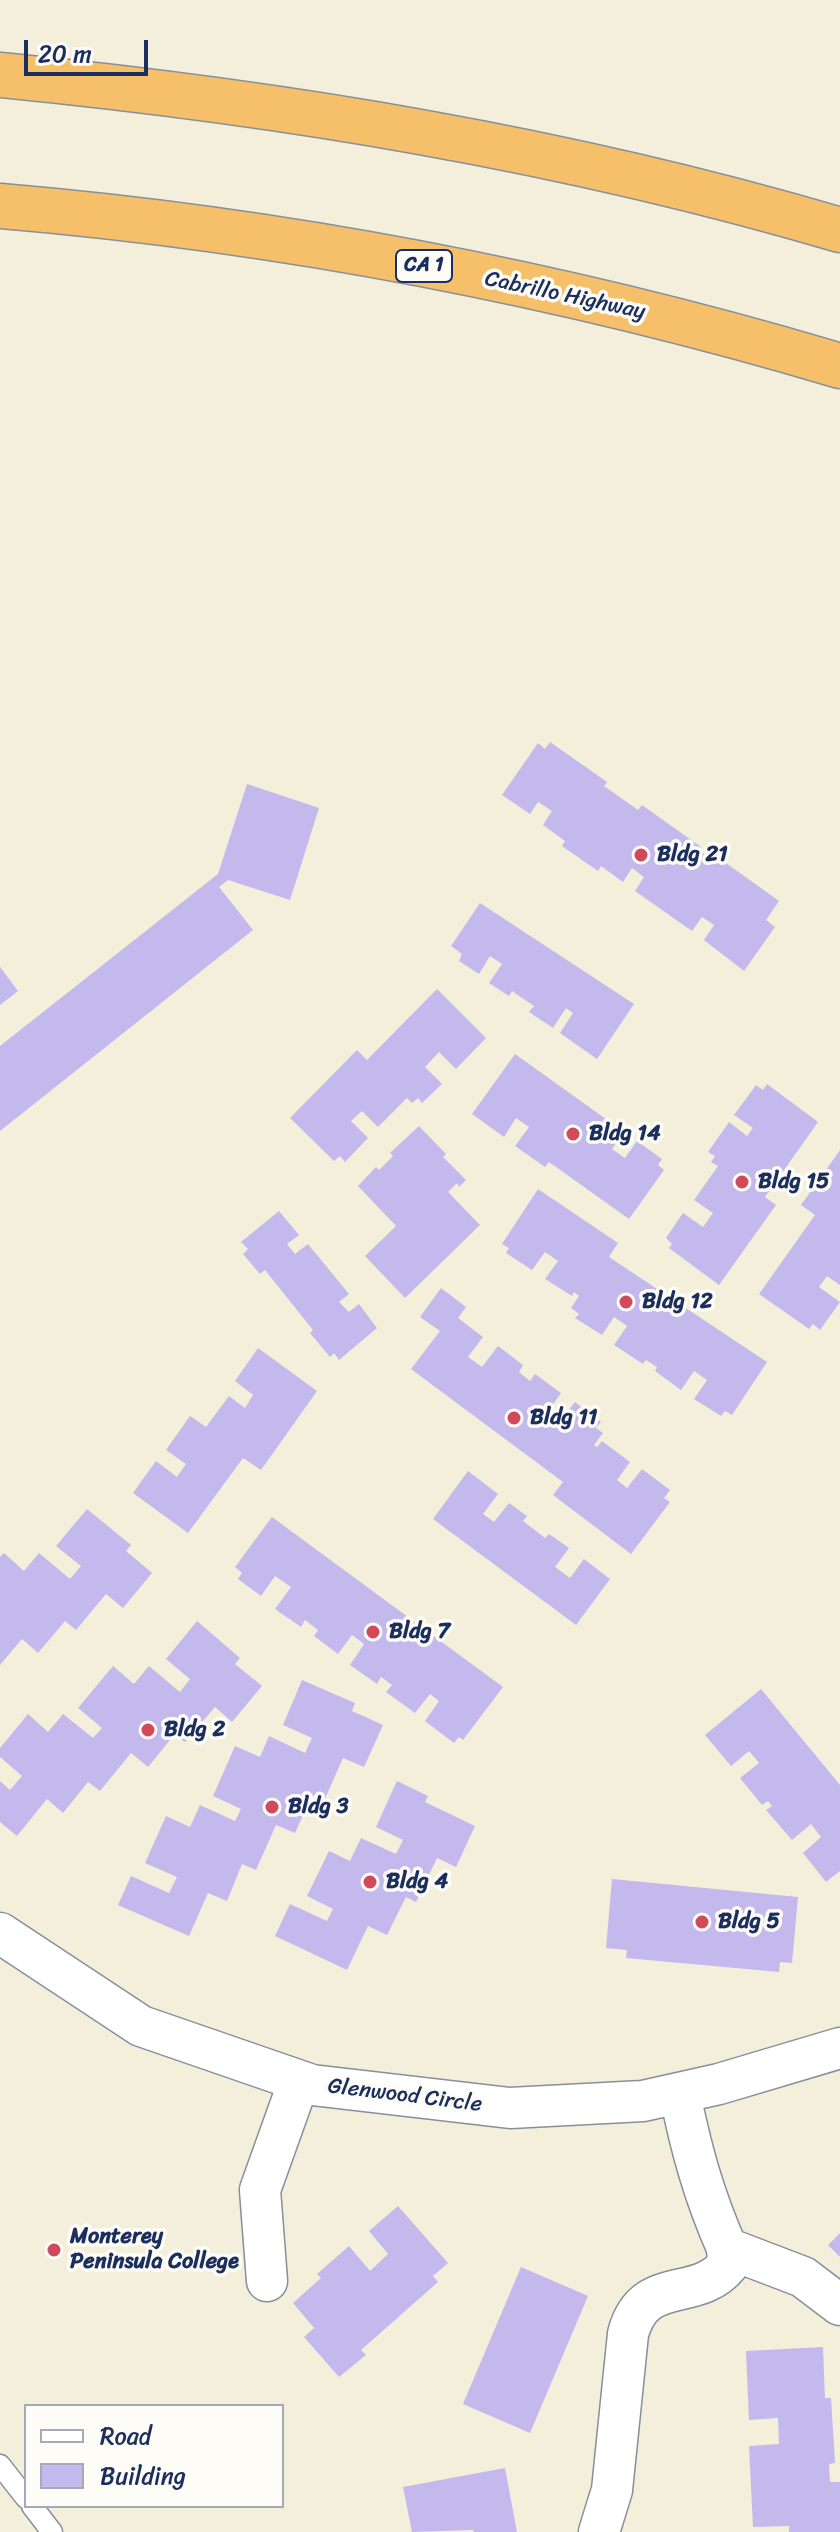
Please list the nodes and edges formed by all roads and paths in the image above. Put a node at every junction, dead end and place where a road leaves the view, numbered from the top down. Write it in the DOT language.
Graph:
graph roads {
  1 [pos="0,75"];
  2 [pos="0,206"];
  3 [pos="840,230"];
  4 [pos="840,366"];
  5 [pos="0,1933"];
  6 [pos="840,2048"];
  7 [pos="299,2081"];
  8 [pos="680,2094"];
  9 [pos="727,2248"];
  10 [pos="267,2281"];
  11 [pos="840,2305"];
  12 [pos="0,2465"];
  13 [pos="24,2495"];
  14 [pos="34,2508"];
  15 [pos="52,2532"];
  16 [pos="599,2532"];
  1 -- 3 [label="highway"];
  2 -- 4 [label="highway, Cabrillo Highway / CA 1"];
  5 -- 7 [label="street, Glenwood Circle"];
  6 -- 8 [label="street, Glenwood Circle"];
  7 -- 8 [label="street, Glenwood Circle"];
  7 -- 10 [label="street"];
  8 -- 9 [label="street"];
  9 -- 11 [label="street"];
  9 -- 16 [label="street"];
  12 -- 13 [label="lane"];
  14 -- 15 [label="lane"];
}
